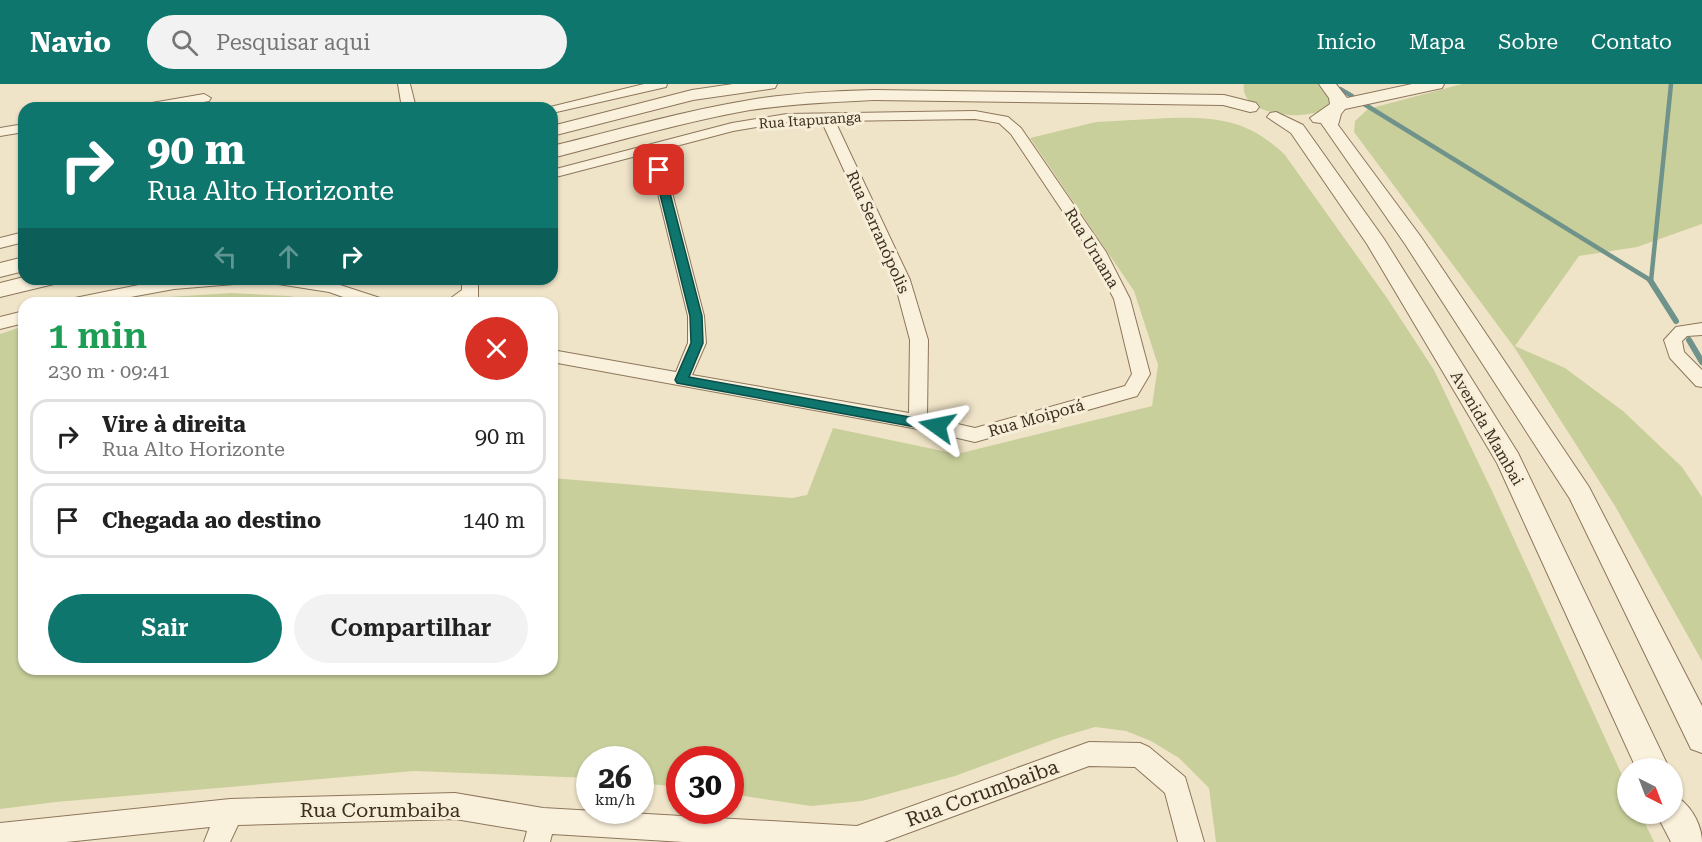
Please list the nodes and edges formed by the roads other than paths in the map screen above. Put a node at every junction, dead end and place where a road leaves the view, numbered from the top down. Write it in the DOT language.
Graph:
graph roads {
  1 [pos="205,84"];
  2 [pos="404,84"];
  3 [pos="661,84"];
  4 [pos="769,84"];
  5 [pos="1078,84"];
  6 [pos="1230,84"];
  7 [pos="1236,84"];
  8 [pos="1327,84"];
  9 [pos="1436,84"];
  10 [pos="605,90"];
  11 [pos="203,102"];
  12 [pos="408,102"];
  13 [pos="558,107"];
  14 [pos="1250,107"];
  15 [pos="1336,109"];
  16 [pos="627,111"];
  17 [pos="826,116"];
  18 [pos="1276,117"];
  19 [pos="1003,120"];
  20 [pos="18,129"];
  21 [pos="558,129"];
  22 [pos="638,129"];
  23 [pos="0,132"];
  24 [pos="654,149"];
  25 [pos="558,150"];
  26 [pos="558,173"];
  27 [pos="18,238"];
  28 [pos="0,243"];
  29 [pos="18,266"];
  30 [pos="0,270"];
  31 [pos="21,285"];
  32 [pos="158,285"];
  33 [pos="318,285"];
  34 [pos="0,290"];
  35 [pos="99,297"];
  36 [pos="360,297"];
  37 [pos="18,318"];
  38 [pos="0,323"];
  39 [pos="1702,329"];
  40 [pos="558,357"];
  41 [pos="681,380"];
  42 [pos="1702,381"];
  43 [pos="1131,391"];
  44 [pos="918,422"];
  45 [pos="1702,738"];
  46 [pos="1648,758"];
  47 [pos="230,812"];
  48 [pos="1679,824"];
  49 [pos="540,831"];
  50 [pos="0,836"];
  51 [pos="857,841"];
  52 [pos="217,842"];
  53 [pos="1191,842"];
  54 [pos="1689,842"];
  1 -- 11 [label="street"];
  2 -- 12 [label="street"];
  3 -- 10 [label="street"];
  4 -- 16 [label="street"];
  5 -- 6 [label="street"];
  7 -- 14 [label="street"];
  8 -- 15 [label="street"];
  9 -- 15 [label="street"];
  10 -- 13 [label="street"];
  14 -- 18 [label="street"];
  14 -- 22 [label="street"];
  15 -- 18 [label="street"];
  15 -- 45 [label="street"];
  16 -- 21 [label="street"];
  16 -- 22 [label="street"];
  17 -- 19 [label="street, Rua Itapuranga"];
  17 -- 24 [label="street, Rua Itapuranga"];
  17 -- 44 [label="street, Rua Serranópolis"];
  18 -- 46 [label="street, Avenida Mambai"];
  19 -- 43 [label="street, Rua Uruana"];
  20 -- 23 [label="street"];
  22 -- 25 [label="street"];
  24 -- 26 [label="street, Rua Itapuranga"];
  24 -- 41 [label="street"];
  27 -- 28 [label="street"];
  29 -- 30 [label="street"];
  31 -- 34 [label="street"];
  32 -- 35 [label="street"];
  33 -- 36 [label="street"];
  37 -- 38 [label="street"];
  39 -- 42 [label="street"];
  40 -- 41 [label="street, Rua Moiporá"];
  41 -- 44 [label="street, Rua Moiporá"];
  43 -- 44 [label="street, Rua Moiporá"];
  47 -- 49 [label="street, Rua Corumbaiba"];
  47 -- 50 [label="street, Rua Corumbaiba"];
  47 -- 52 [label="street"];
  48 -- 54 [label="street"];
  49 -- 51 [label="street, Rua Corumbaiba"];
  51 -- 53 [label="street, Rua Corumbaiba"];
}
